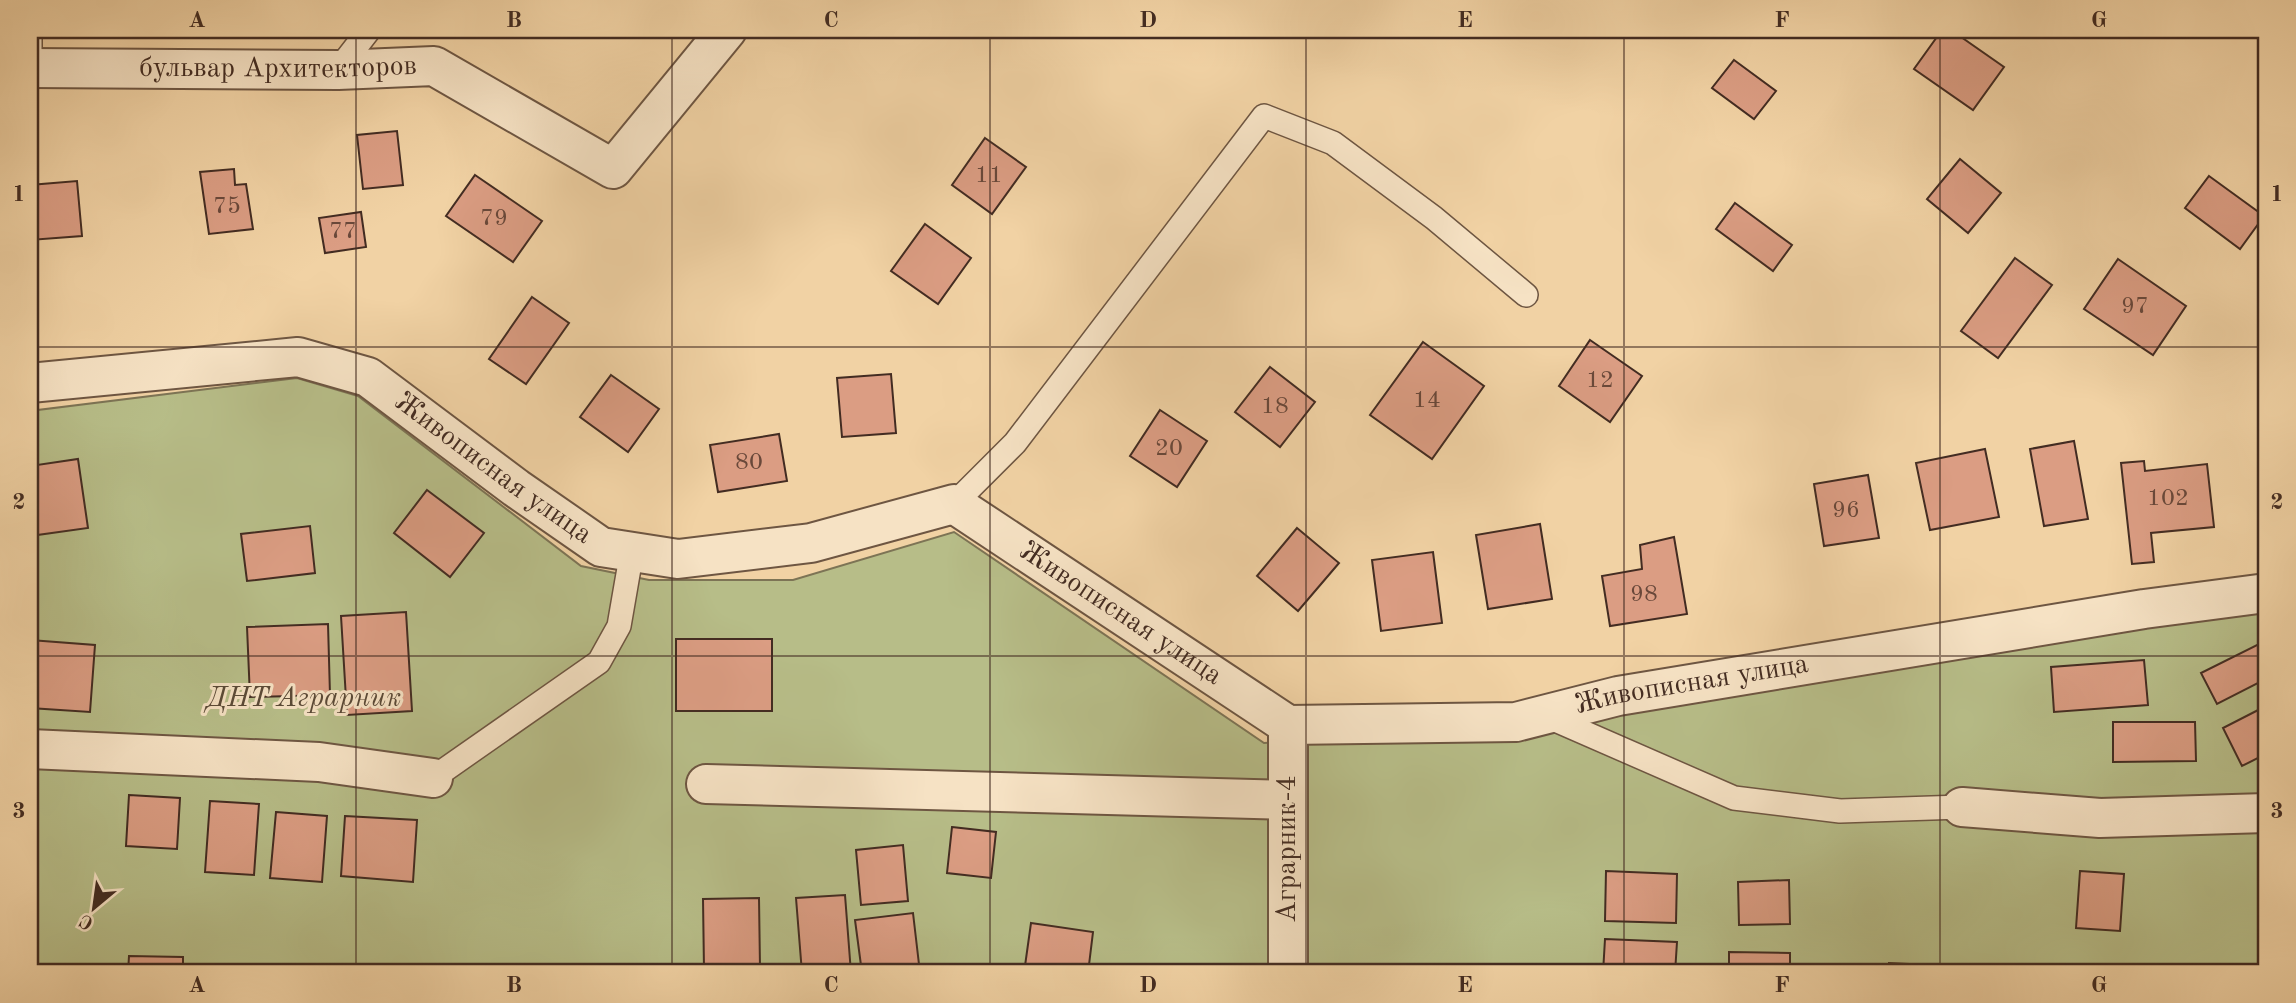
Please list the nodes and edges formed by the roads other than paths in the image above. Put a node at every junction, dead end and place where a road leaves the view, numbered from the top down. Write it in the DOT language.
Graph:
graph roads {
  1 [pos="30,30"];
  2 [pos="369,30"];
  3 [pos="727,30"];
  4 [pos="30,68"];
  5 [pos="338,70"];
  6 [pos="1526,295"];
  7 [pos="30,383"];
  8 [pos="954,504"];
  9 [pos="632,551"];
  10 [pos="2266,593"];
  11 [pos="1544,715"];
  12 [pos="1288,725"];
  13 [pos="30,749"];
  14 [pos="433,778"];
  15 [pos="706,784"];
  16 [pos="1288,800"];
  17 [pos="1962,807"];
  18 [pos="2266,813"];
  19 [pos="1288,973"];
  1 -- 4 [label="lane"];
  2 -- 5 [label="lane"];
  3 -- 5 [label="street, бульвар Архитекторов"];
  4 -- 5 [label="street, бульвар Архитекторов"];
  6 -- 8 [label="lane"];
  7 -- 9 [label="street, Живописная улица"];
  8 -- 9 [label="street, Живописная улица"];
  8 -- 12 [label="street, Живописная улица"];
  9 -- 14 [label="lane"];
  10 -- 11 [label="street, Живописная улица"];
  11 -- 12 [label="street, Живописная улица"];
  11 -- 17 [label="lane"];
  12 -- 16 [label="street, Аграрник-4"];
  13 -- 14 [label="street"];
  15 -- 16 [label="street"];
  16 -- 19 [label="street, Аграрник-4"];
  17 -- 18 [label="street"];
}
